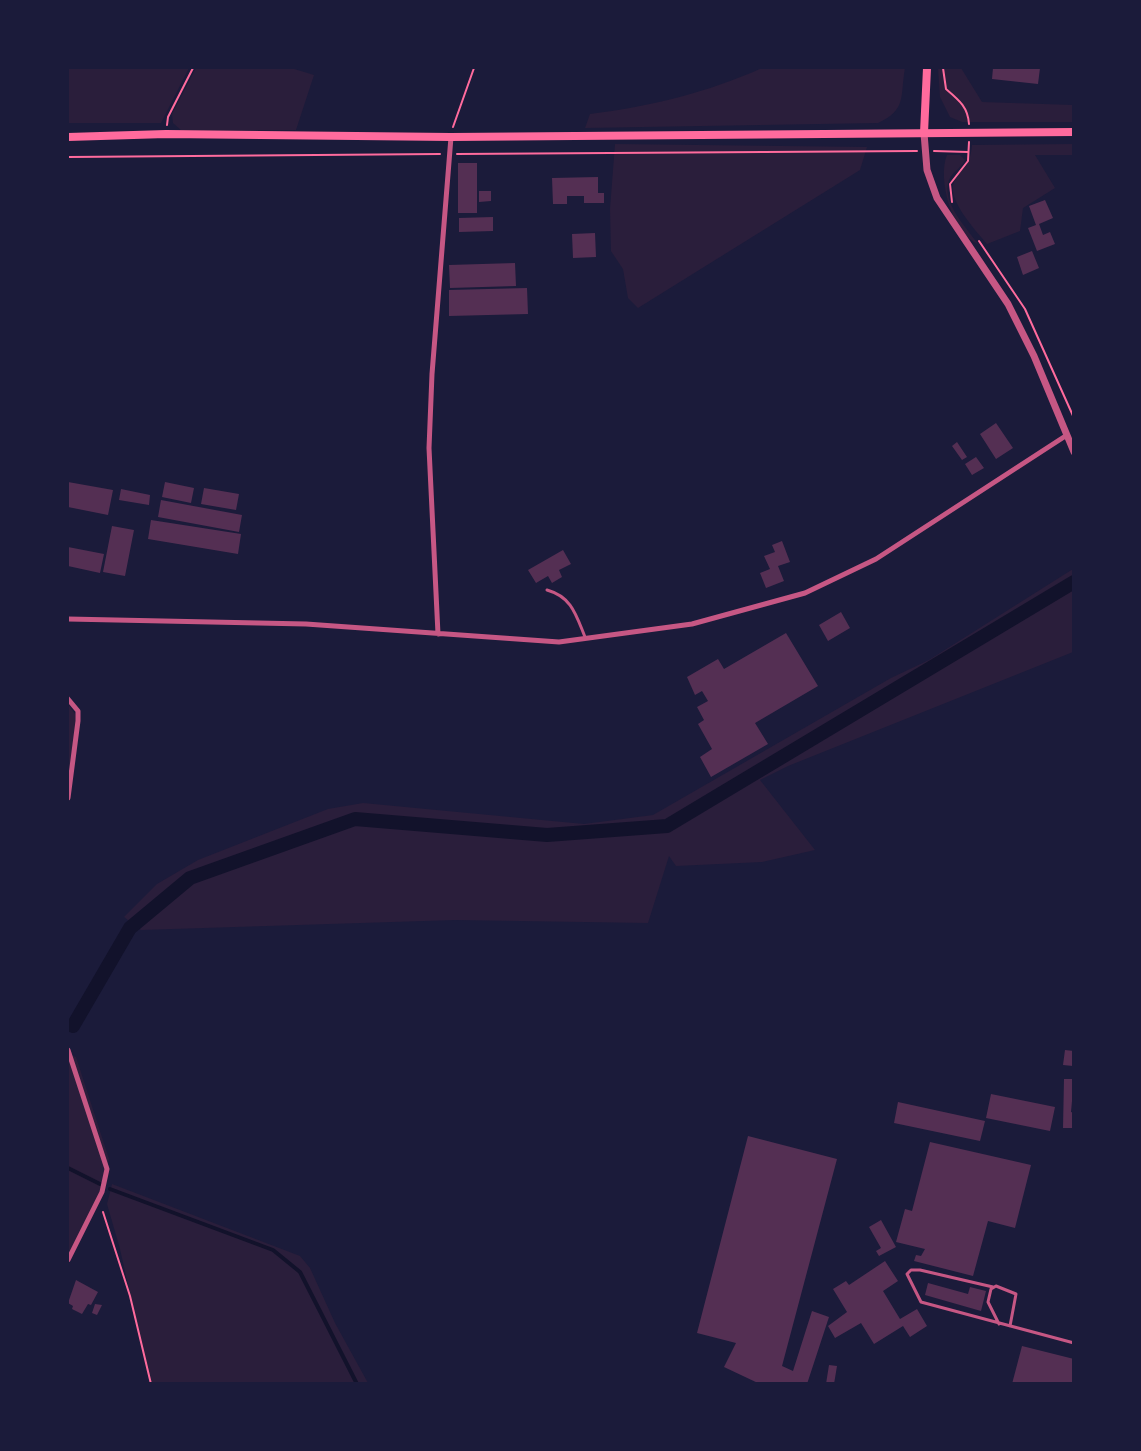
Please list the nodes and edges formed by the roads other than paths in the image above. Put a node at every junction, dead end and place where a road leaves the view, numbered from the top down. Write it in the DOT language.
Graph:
graph roads {
  1 [pos="927,68"];
  2 [pos="1074,132"];
  3 [pos="924,133"];
  4 [pos="68,136"];
  5 [pos="450,137"];
  6 [pos="1070,434"];
  7 [pos="1074,452"];
  8 [pos="547,590"];
  9 [pos="68,619"];
  10 [pos="438,634"];
  11 [pos="585,638"];
  12 [pos="68,699"];
  13 [pos="68,798"];
  14 [pos="68,1050"];
  15 [pos="68,1260"];
  16 [pos="993,1287"];
  17 [pos="999,1324"];
  18 [pos="1010,1326"];
  19 [pos="1074,1343"];
  1 -- 3 [label="main road"];
  2 -- 3 [label="main road"];
  3 -- 5 [label="main road"];
  3 -- 6 [label="street"];
  4 -- 5 [label="main road"];
  5 -- 10 [label="street"];
  6 -- 7 [label="street"];
  6 -- 11 [label="street"];
  8 -- 11 [label="lane"];
  9 -- 10 [label="street"];
  10 -- 11 [label="street"];
  12 -- 13 [label="street"];
  14 -- 15 [label="street"];
  16 -- 17 [label="lane"];
  16 -- 17 [label="lane"];
  16 -- 18 [label="lane"];
  17 -- 18 [label="lane"];
  18 -- 19 [label="lane"];
}
